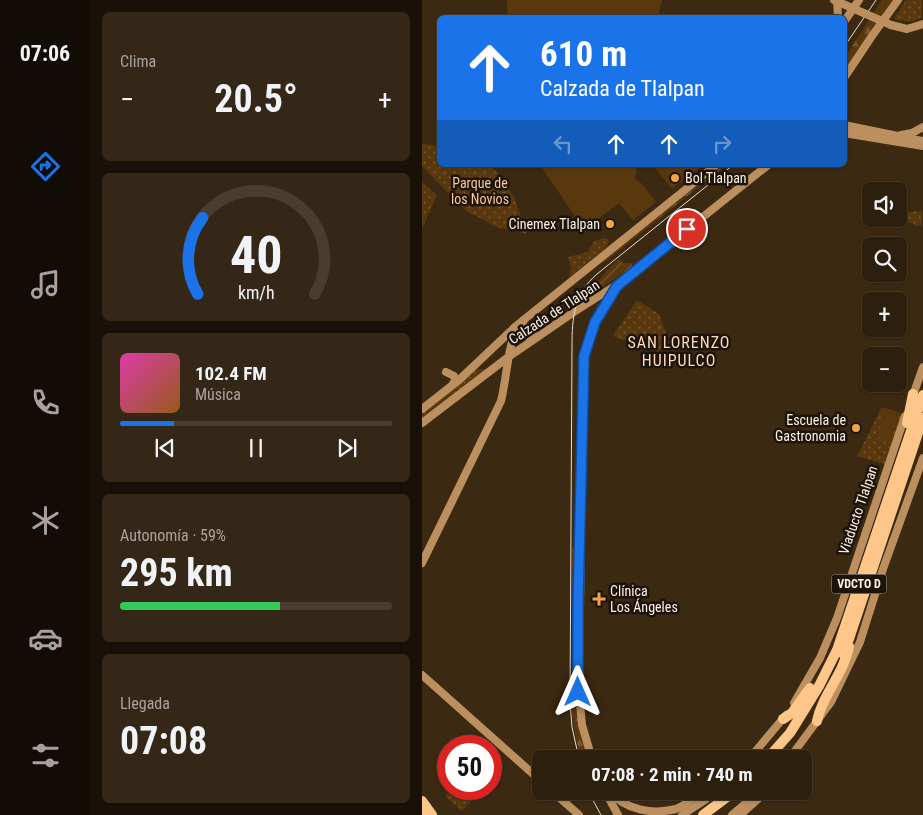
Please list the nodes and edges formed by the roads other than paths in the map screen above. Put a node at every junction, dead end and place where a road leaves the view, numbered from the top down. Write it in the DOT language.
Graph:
graph roads {
  1 [pos="836,0"];
  2 [pos="860,0"];
  3 [pos="898,0"];
  4 [pos="838,15"];
  5 [pos="847,18"];
  6 [pos="922,24"];
  7 [pos="847,74"];
  8 [pos="847,125"];
  9 [pos="922,127"];
  10 [pos="847,133"];
  11 [pos="894,135"];
  12 [pos="922,141"];
  13 [pos="922,146"];
  14 [pos="714,167"];
  15 [pos="766,167"];
  16 [pos="617,286"];
  17 [pos="524,320"];
  18 [pos="516,326"];
  19 [pos="540,336"];
  20 [pos="509,363"];
  21 [pos="922,367"];
  22 [pos="446,372"];
  23 [pos="453,384"];
  24 [pos="918,395"];
  25 [pos="422,409"];
  26 [pos="922,418"];
  27 [pos="422,423"];
  28 [pos="922,438"];
  29 [pos="922,458"];
  30 [pos="905,469"];
  31 [pos="422,563"];
  32 [pos="846,624"];
  33 [pos="849,638"];
  34 [pos="422,675"];
  35 [pos="783,719"];
  36 [pos="817,721"];
  37 [pos="589,750"];
  38 [pos="757,750"];
  39 [pos="775,750"];
  40 [pos="782,750"];
  41 [pos="796,750"];
  42 [pos="532,773"];
  43 [pos="422,799"];
  44 [pos="562,800"];
  45 [pos="611,800"];
  46 [pos="618,800"];
  47 [pos="689,800"];
  48 [pos="705,800"];
  49 [pos="723,800"];
  50 [pos="731,800"];
  51 [pos="750,800"];
  52 [pos="757,800"];
  53 [pos="576,813"];
  54 [pos="435,815"];
  55 [pos="618,815"];
  56 [pos="682,815"];
  57 [pos="703,815"];
  58 [pos="712,815"];
  59 [pos="732,815"];
  60 [pos="740,815"];
  1 -- 4 [label="main road"];
  1 -- 6 [label="main road, bridge"];
  2 -- 5 [label="main road"];
  3 -- 7 [label="main road"];
  8 -- 11 [label="main road"];
  9 -- 11 [label="main road"];
  10 -- 13 [label="main road"];
  11 -- 12 [label="main road"];
  14 -- 17 [label="main road, Calzada de Tlalpan"];
  15 -- 16 [label="main road, Calzada de Tlalpan"];
  16 -- 19 [label="main road, Calzada de Tlalpan"];
  16 -- 37 [label="main road"];
  17 -- 18 [label="main road, Calzada de Tlalpan"];
  17 -- 19 [label="main road"];
  18 -- 20 [label="main road"];
  18 -- 23 [label="main road, Calzada de Tlalpan"];
  19 -- 20 [label="main road, Calzada de Tlalpan"];
  20 -- 27 [label="main road, Calzada de Tlalpan"];
  20 -- 31 [label="main road"];
  21 -- 24 [label="main road, Viaducto Tlalpan"];
  22 -- 23 [label="main road"];
  23 -- 25 [label="main road, Calzada de Tlalpan"];
  24 -- 32 [label="highway, Viaducto Tlalpan / VDCTO D"];
  24 -- 35 [label="main road, Viaducto Tlalpan"];
  26 -- 30 [label="highway, VDCTO D"];
  28 -- 30 [label="highway"];
  29 -- 36 [label="main road"];
  30 -- 33 [label="highway, VDCTO D"];
  32 -- 35 [label="highway"];
  32 -- 39 [label="highway, Viaducto Tlalpan / VDCTO D"];
  33 -- 36 [label="highway"];
  33 -- 40 [label="highway, VDCTO D"];
  34 -- 42 [label="main road"];
  35 -- 38 [label="main road, Viaducto Tlalpan"];
  36 -- 41 [label="main road"];
  43 -- 54 [label="highway"];
  44 -- 53 [label="main road"];
  45 -- 55 [label="main road"];
  46 -- 47 [label="main road"];
  48 -- 56 [label="main road"];
  49 -- 57 [label="highway"];
  50 -- 58 [label="highway"];
  51 -- 59 [label="main road"];
  52 -- 60 [label="main road"];
}
